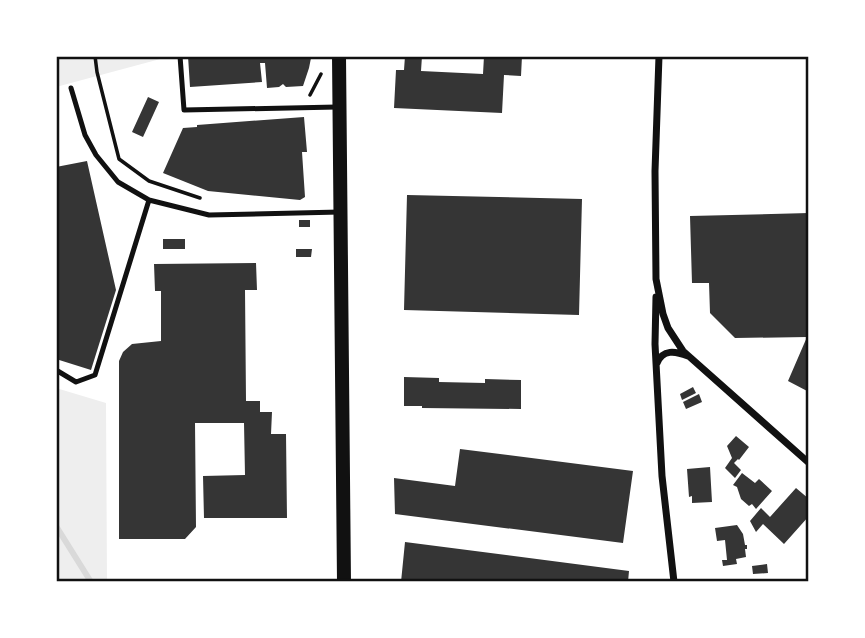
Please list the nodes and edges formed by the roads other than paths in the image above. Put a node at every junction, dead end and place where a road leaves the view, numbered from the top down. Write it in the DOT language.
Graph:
graph roads {
  1 [pos="180,56"];
  2 [pos="339,56"];
  3 [pos="659,56"];
  4 [pos="71,88"];
  5 [pos="339,107"];
  6 [pos="149,200"];
  7 [pos="340,212"];
  8 [pos="656,279"];
  9 [pos="692,358"];
  10 [pos="656,366"];
  11 [pos="56,370"];
  12 [pos="809,464"];
  13 [pos="344,582"];
  14 [pos="674,582"];
  1 -- 5 [label="lane"];
  2 -- 5 [label="main road"];
  3 -- 8 [label="street"];
  4 -- 6 [label="lane"];
  5 -- 7 [label="main road"];
  6 -- 7 [label="lane"];
  6 -- 11 [label="lane"];
  7 -- 13 [label="main road"];
  8 -- 9 [label="street"];
  8 -- 10 [label="street"];
  9 -- 10 [label="street"];
  9 -- 12 [label="street"];
  10 -- 14 [label="street"];
}
